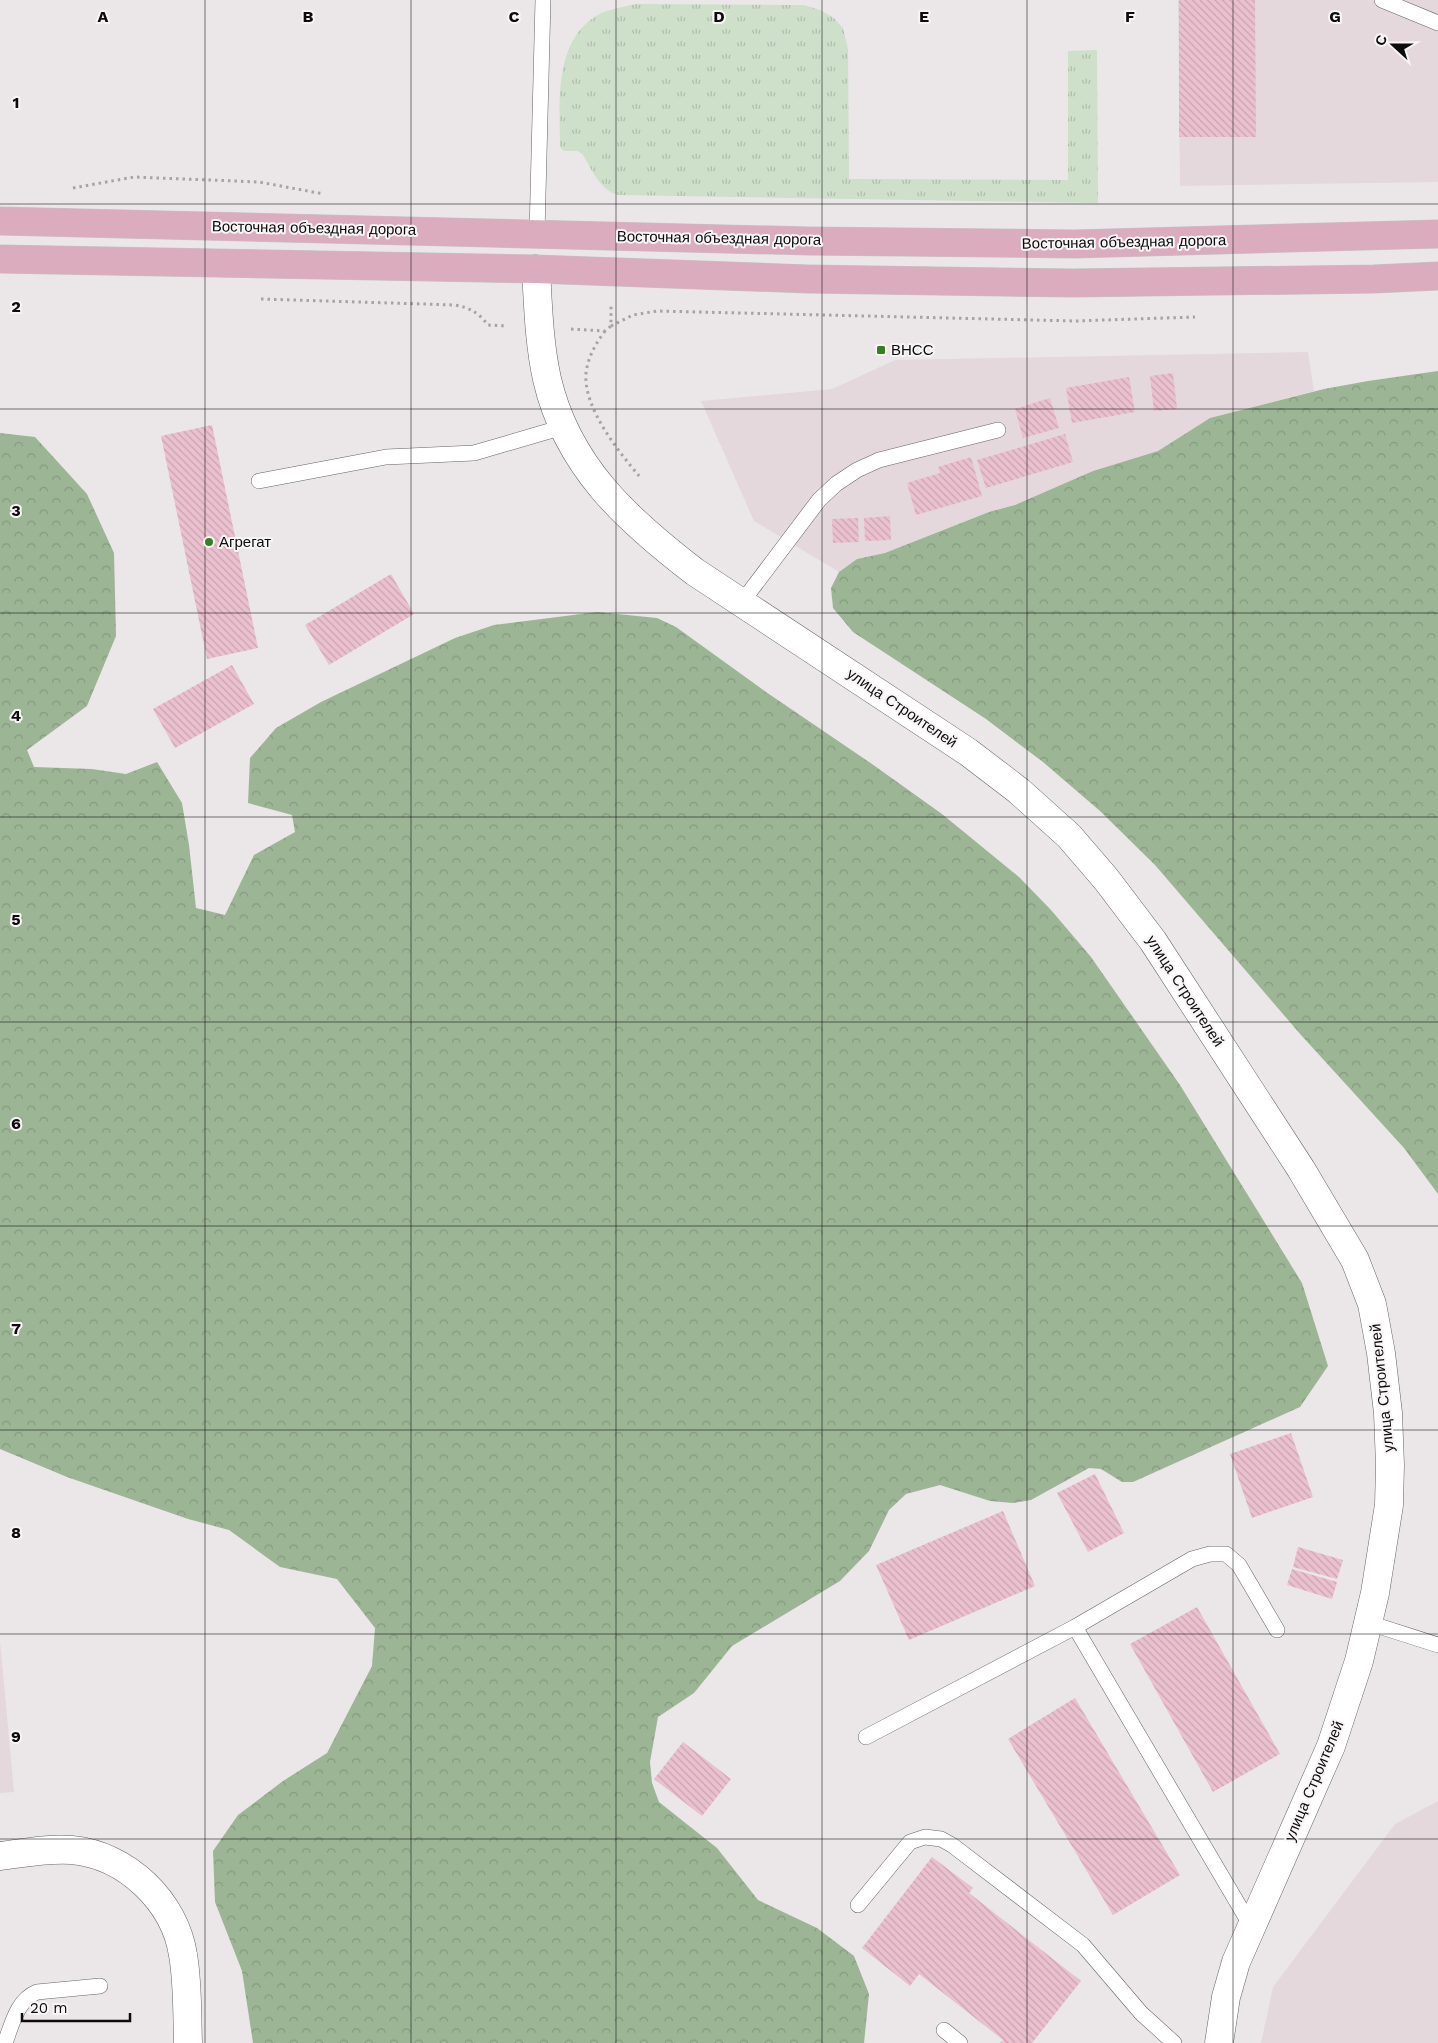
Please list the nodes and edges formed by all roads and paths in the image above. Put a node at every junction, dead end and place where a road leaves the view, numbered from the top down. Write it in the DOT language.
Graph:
graph roads {
  1 [pos="542,0"];
  2 [pos="1382,0"];
  3 [pos="1438,23"];
  4 [pos="68,189"];
  5 [pos="326,194"];
  6 [pos="0,222"];
  7 [pos="537,233"];
  8 [pos="1438,234"];
  9 [pos="0,259"];
  10 [pos="536,268"];
  11 [pos="1438,276"];
  12 [pos="605,330"];
  13 [pos="563,427"];
  14 [pos="998,430"];
  15 [pos="259,481"];
  16 [pos="644,482"];
  17 [pos="742,602"];
  18 [pos="1369,1623"];
  19 [pos="1074,1628"];
  20 [pos="1277,1630"];
  21 [pos="1438,1645"];
  22 [pos="866,1737"];
  23 [pos="0,1856"];
  24 [pos="858,1905"];
  25 [pos="1251,1926"];
  26 [pos="100,1986"];
  27 [pos="944,2030"];
  28 [pos="6,2043"];
  29 [pos="188,2043"];
  30 [pos="960,2043"];
  31 [pos="1174,2043"];
  32 [pos="1219,2043"];
  1 -- 7 [label="lane"];
  2 -- 3 [label="lane"];
  4 -- 5 [label="path"];
  6 -- 7 [label="main road, Восточная объездная дорога"];
  7 -- 8 [label="main road, Восточная объездная дорога"];
  7 -- 10 [label="main road"];
  9 -- 10 [label="main road"];
  10 -- 11 [label="main road"];
  10 -- 13 [label="main road, улица Строителей"];
  12 -- 16 [label="path"];
  13 -- 15 [label="lane"];
  13 -- 17 [label="main road, улица Строителей"];
  14 -- 17 [label="lane"];
  17 -- 18 [label="main road, улица Строителей"];
  18 -- 21 [label="lane"];
  18 -- 25 [label="main road, улица Строителей"];
  19 -- 20 [label="lane"];
  19 -- 22 [label="lane"];
  19 -- 25 [label="lane"];
  23 -- 29 [label="main road"];
  24 -- 31 [label="lane"];
  25 -- 32 [label="main road, улица Строителей"];
  26 -- 28 [label="lane"];
  27 -- 30 [label="lane"];
}
